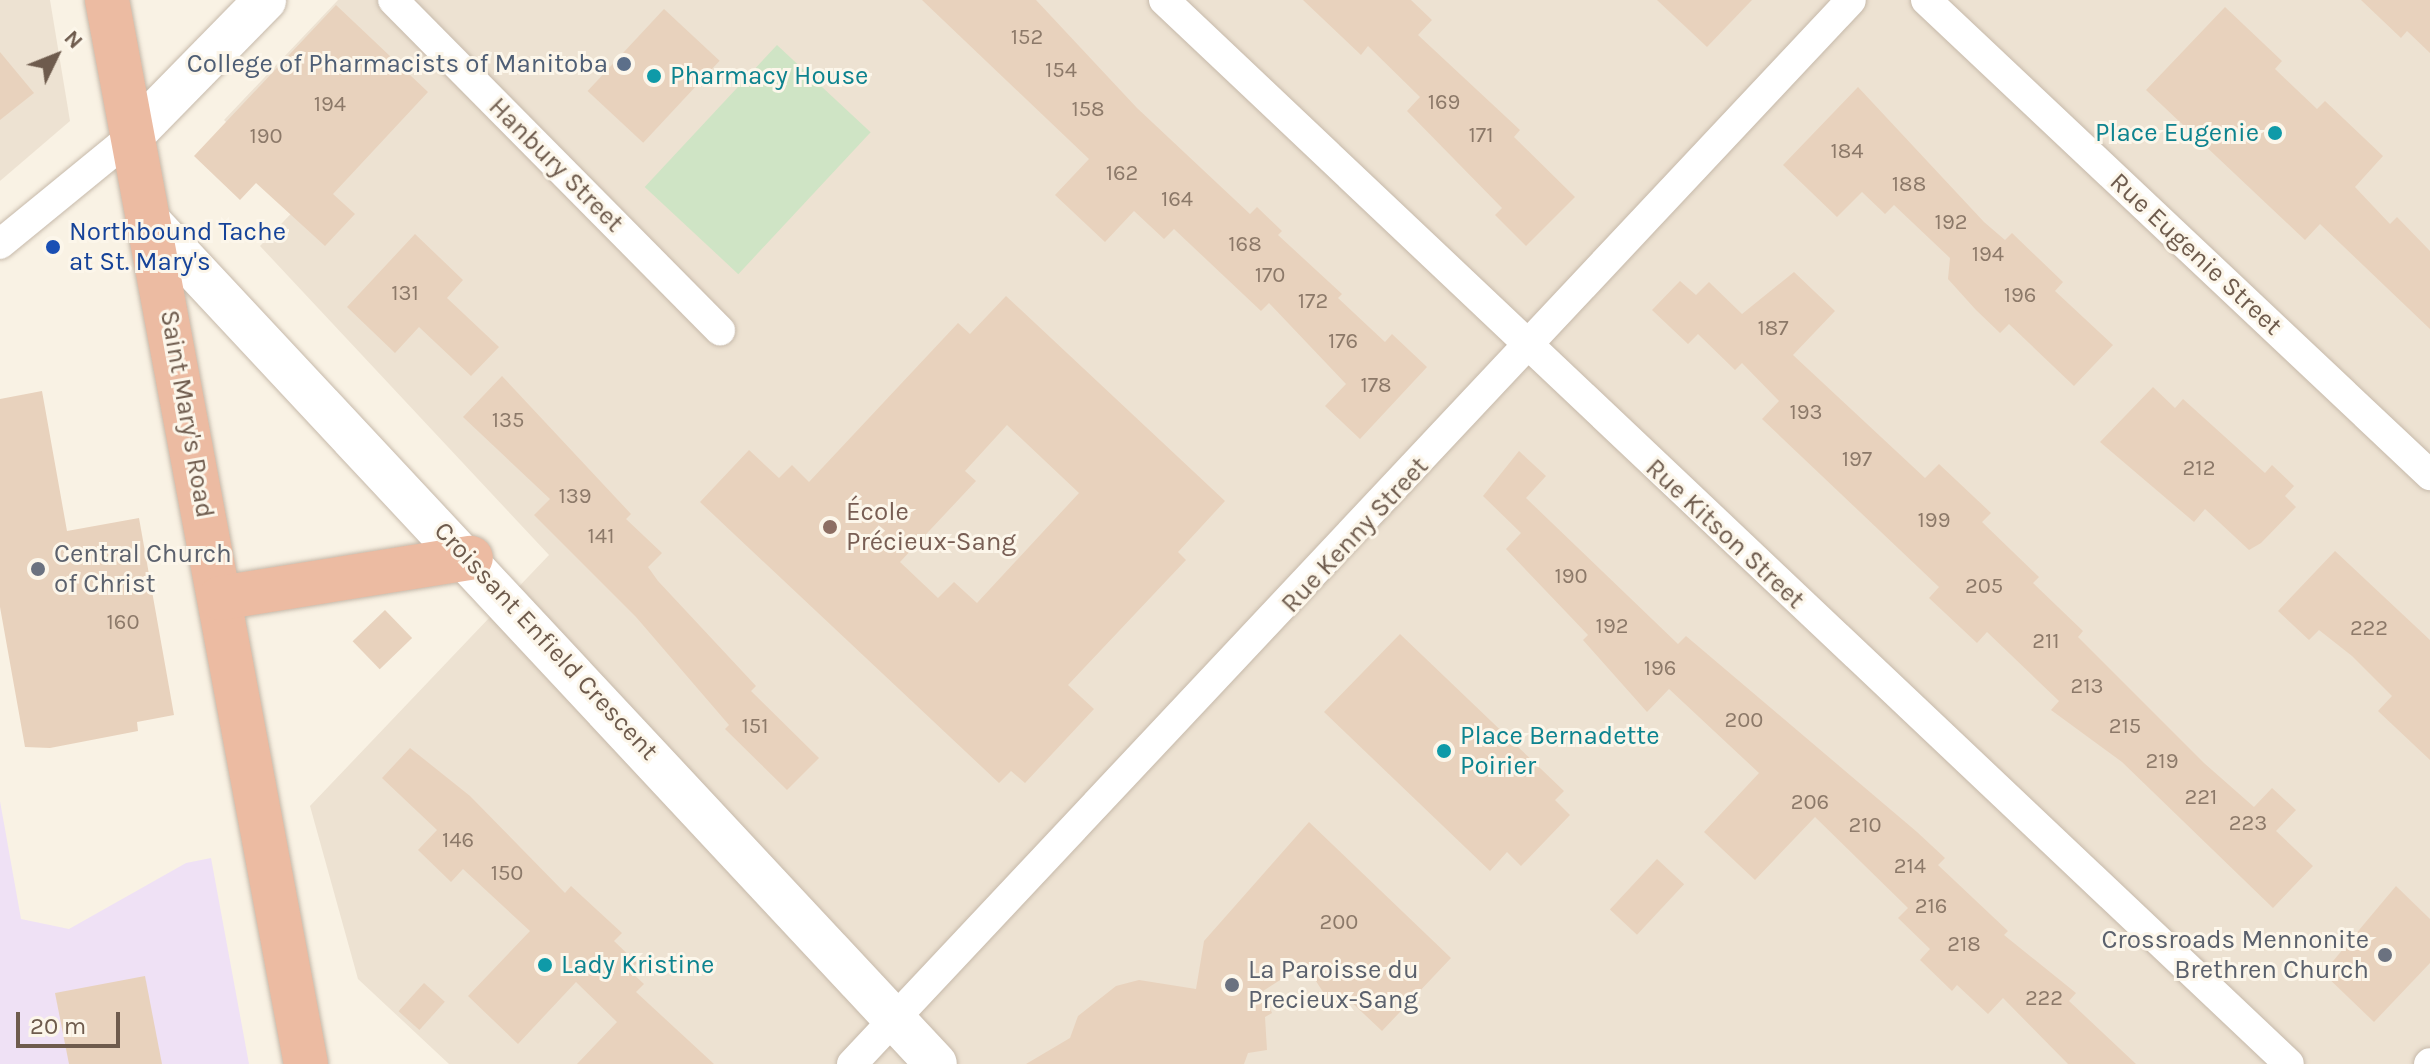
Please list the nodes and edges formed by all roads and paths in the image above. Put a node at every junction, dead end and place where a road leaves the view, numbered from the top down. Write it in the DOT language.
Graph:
graph roads {
  1 [pos="107,0"];
  2 [pos="265,0"];
  3 [pos="393,0"];
  4 [pos="1164,0"];
  5 [pos="1851,0"];
  6 [pos="1926,0"];
  7 [pos="133,135"];
  8 [pos="151,223"];
  9 [pos="0,244"];
  10 [pos="720,331"];
  11 [pos="1527,347"];
  12 [pos="2430,475"];
  13 [pos="471,558"];
  14 [pos="220,598"];
  15 [pos="895,1019"];
  16 [pos="306,1064"];
  17 [pos="852,1064"];
  18 [pos="936,1064"];
  19 [pos="2289,1064"];
  1 -- 7 [label="highway, Saint Mary's Road"];
  2 -- 7 [label="street"];
  3 -- 10 [label="street, Hanbury Street"];
  4 -- 11 [label="street, Rue Kitson Street"];
  5 -- 11 [label="street, Rue Kenny Street"];
  6 -- 12 [label="street, Rue Eugenie Street"];
  7 -- 8 [label="highway, Saint Mary's Road"];
  7 -- 9 [label="street"];
  8 -- 13 [label="street, Croissant Enfield Crescent"];
  8 -- 14 [label="highway, Saint Mary's Road"];
  11 -- 15 [label="street, Rue Kenny Street"];
  11 -- 19 [label="street, Rue Kitson Street"];
  13 -- 14 [label="highway"];
  13 -- 15 [label="street, Croissant Enfield Crescent"];
  14 -- 16 [label="highway, Saint Mary's Road"];
  15 -- 17 [label="street, Rue Kenny Street"];
  15 -- 18 [label="street, Croissant Enfield Crescent"];
}
